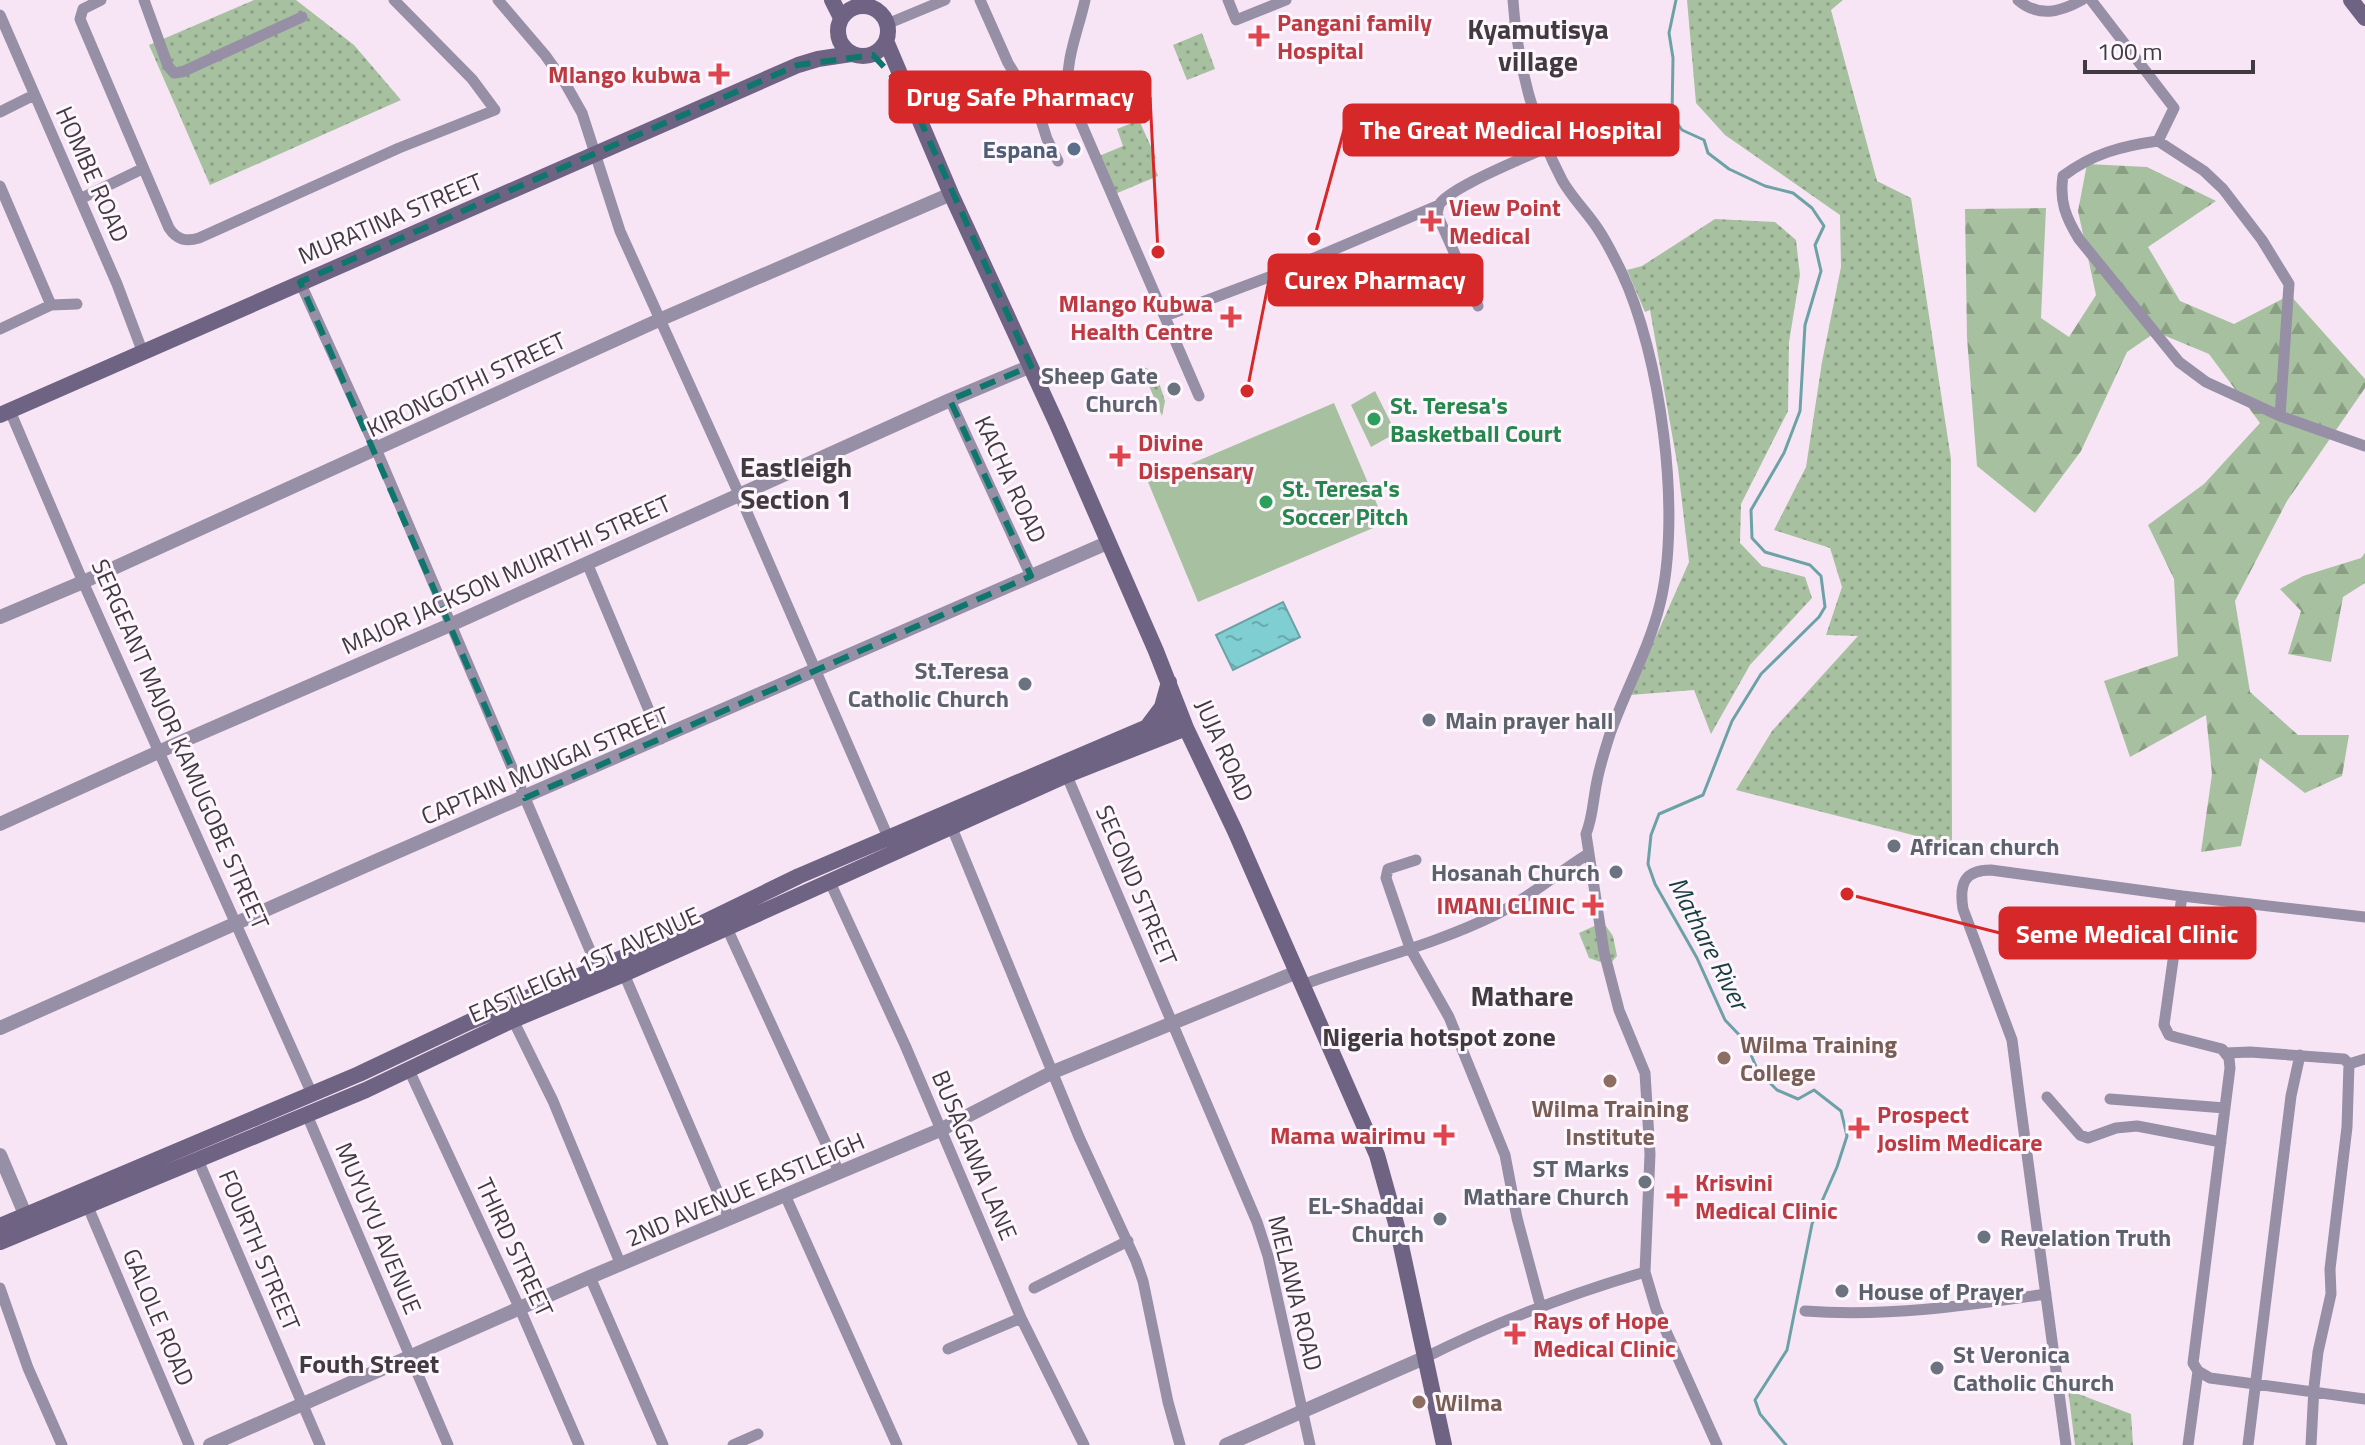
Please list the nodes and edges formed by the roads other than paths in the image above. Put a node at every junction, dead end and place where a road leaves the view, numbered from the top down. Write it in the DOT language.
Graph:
graph roads {
  1 [pos="101,0"];
  2 [pos="144,0"];
  3 [pos="394,0"];
  4 [pos="498,0"];
  5 [pos="832,0"];
  6 [pos="945,0"];
  7 [pos="980,0"];
  8 [pos="1085,0"];
  9 [pos="1228,0"];
  10 [pos="1286,0"];
  11 [pos="1513,0"];
  12 [pos="2018,0"];
  13 [pos="2082,0"];
  14 [pos="2091,0"];
  15 [pos="2351,0"];
  16 [pos="865,4"];
  17 [pos="0,15"];
  18 [pos="302,17"];
  19 [pos="2365,18"];
  20 [pos="839,26"];
  21 [pos="887,33"];
  22 [pos="851,54"];
  23 [pos="873,55"];
  24 [pos="798,65"];
  25 [pos="908,93"];
  26 [pos="34,95"];
  27 [pos="0,112"];
  28 [pos="2158,141"];
  29 [pos="1547,147"];
  30 [pos="597,155"];
  31 [pos="1058,161"];
  32 [pos="142,169"];
  33 [pos="0,186"];
  34 [pos="951,194"];
  35 [pos="80,199"];
  36 [pos="1439,205"];
  37 [pos="300,282"];
  38 [pos="77,304"];
  39 [pos="51,305"];
  40 [pos="1478,306"];
  41 [pos="1165,316"];
  42 [pos="659,320"];
  43 [pos="0,329"];
  44 [pos="143,353"];
  45 [pos="1031,366"];
  46 [pos="1199,396"];
  47 [pos="950,400"];
  48 [pos="5,413"];
  49 [pos="2280,416"];
  50 [pos="2365,446"];
  51 [pos="376,449"];
  52 [pos="739,494"];
  53 [pos="1107,543"];
  54 [pos="587,563"];
  55 [pos="1031,576"];
  56 [pos="83,582"];
  57 [pos="0,617"];
  58 [pos="450,625"];
  59 [pos="815,670"];
  60 [pos="1169,682"];
  61 [pos="1183,721"];
  62 [pos="1150,734"];
  63 [pos="661,739"];
  64 [pos="160,751"];
  65 [pos="1064,770"];
  66 [pos="1207,772"];
  67 [pos="525,798"];
  68 [pos="0,824"];
  69 [pos="952,828"];
  70 [pos="891,844"];
  71 [pos="1588,854"];
  72 [pos="1416,860"];
  73 [pos="829,880"];
  74 [pos="2182,896"];
  75 [pos="2365,917"];
  76 [pos="237,922"];
  77 [pos="726,926"];
  78 [pos="1410,948"];
  79 [pos="598,969"];
  80 [pos="624,974"];
  81 [pos="1300,978"];
  82 [pos="513,1020"];
  83 [pos="1172,1023"];
  84 [pos="0,1028"];
  85 [pos="2226,1053"];
  86 [pos="2300,1055"];
  87 [pos="2365,1059"];
  88 [pos="2349,1064"];
  89 [pos="409,1070"];
  90 [pos="1053,1072"];
  91 [pos="312,1094"];
  92 [pos="2047,1097"];
  93 [pos="2110,1099"];
  94 [pos="2225,1108"];
  95 [pos="307,1115"];
  96 [pos="940,1130"];
  97 [pos="2221,1142"];
  98 [pos="0,1155"];
  99 [pos="198,1160"];
  100 [pos="839,1172"];
  101 [pos="785,1195"];
  102 [pos="88,1207"];
  103 [pos="25,1214"];
  104 [pos="729,1218"];
  105 [pos="0,1226"];
  106 [pos="1128,1241"];
  107 [pos="0,1242"];
  108 [pos="621,1265"];
  109 [pos="1645,1272"];
  110 [pos="590,1277"];
  111 [pos="0,1288"];
  112 [pos="1034,1288"];
  113 [pos="2046,1294"];
  114 [pos="1541,1308"];
  115 [pos="520,1309"];
  116 [pos="1805,1311"];
  117 [pos="1021,1318"];
  118 [pos="948,1349"];
  119 [pos="410,1358"];
  120 [pos="1424,1358"];
  121 [pos="2198,1371"];
  122 [pos="2254,1385"];
  123 [pos="2315,1394"];
  124 [pos="2365,1399"];
  125 [pos="302,1404"];
  126 [pos="1303,1411"];
  127 [pos="758,1434"];
  128 [pos="62,1445"];
  129 [pos="189,1445"];
  130 [pos="210,1445"];
  131 [pos="320,1445"];
  132 [pos="448,1445"];
  133 [pos="579,1445"];
  134 [pos="663,1445"];
  135 [pos="733,1445"];
  136 [pos="897,1445"];
  137 [pos="1084,1445"];
  138 [pos="1180,1445"];
  139 [pos="1226,1445"];
  140 [pos="1310,1445"];
  141 [pos="1444,1445"];
  142 [pos="1717,1445"];
  143 [pos="2066,1445"];
  144 [pos="2188,1445"];
  145 [pos="2248,1445"];
  146 [pos="2311,1445"];
  1 -- 32 [label="street"];
  2 -- 18 [label="street"];
  3 -- 32 [label="street"];
  4 -- 30 [label="street"];
  5 -- 20 [label="main road"];
  6 -- 21 [label="street"];
  7 -- 31 [label="street"];
  8 -- 41 [label="street"];
  9 -- 10 [label="street"];
  11 -- 29 [label="street"];
  12 -- 13 [label="street"];
  14 -- 28 [label="street"];
  15 -- 19 [label="main road"];
  16 -- 20 [label="main road"];
  16 -- 21 [label="main road"];
  17 -- 26 [label="street, HOMBE ROAD"];
  20 -- 22 [label="main road"];
  20 -- 24 [label="main road, MURATINA STREET"];
  21 -- 23 [label="main road"];
  21 -- 25 [label="main road, JUJA ROAD"];
  22 -- 23 [label="main road"];
  22 -- 24 [label="main road, MURATINA STREET"];
  23 -- 25 [label="main road, JUJA ROAD"];
  24 -- 30 [label="main road, MURATINA STREET"];
  25 -- 34 [label="main road, JUJA ROAD"];
  26 -- 27 [label="street"];
  26 -- 35 [label="street, HOMBE ROAD"];
  28 -- 49 [label="street"];
  28 -- 49 [label="street"];
  29 -- 36 [label="street"];
  29 -- 71 [label="street"];
  30 -- 37 [label="main road, MURATINA STREET"];
  30 -- 42 [label="street"];
  32 -- 35 [label="street"];
  33 -- 39 [label="street"];
  34 -- 42 [label="street, KIRONGOTHI STREET"];
  34 -- 45 [label="main road, JUJA ROAD"];
  35 -- 44 [label="street, HOMBE ROAD"];
  36 -- 40 [label="street"];
  36 -- 41 [label="street"];
  37 -- 44 [label="main road, MURATINA STREET"];
  37 -- 51 [label="street"];
  38 -- 39 [label="street"];
  39 -- 43 [label="street"];
  41 -- 46 [label="street"];
  42 -- 51 [label="street, KIRONGOTHI STREET"];
  42 -- 52 [label="street"];
  44 -- 48 [label="main road, MURATINA STREET"];
  45 -- 47 [label="street, MAJOR JACKSON MUIRITHI STREET"];
  45 -- 53 [label="main road, JUJA ROAD"];
  47 -- 52 [label="street, MAJOR JACKSON MUIRITHI STREET"];
  47 -- 55 [label="street, KACHA ROAD"];
  48 -- 56 [label="street, SERGEANT MAJOR KAMUGOBE STREET"];
  49 -- 50 [label="street"];
  51 -- 56 [label="street, KIRONGOTHI STREET"];
  51 -- 58 [label="street"];
  52 -- 54 [label="street, MAJOR JACKSON MUIRITHI STREET"];
  52 -- 59 [label="street"];
  53 -- 55 [label="street, CAPTAIN MUNGAI STREET"];
  53 -- 60 [label="main road, JUJA ROAD"];
  54 -- 58 [label="street, MAJOR JACKSON MUIRITHI STREET"];
  54 -- 63 [label="street"];
  55 -- 59 [label="street, CAPTAIN MUNGAI STREET"];
  56 -- 57 [label="street, KIRONGOTHI STREET"];
  56 -- 64 [label="street, SERGEANT MAJOR KAMUGOBE STREET"];
  58 -- 64 [label="street, MAJOR JACKSON MUIRITHI STREET"];
  58 -- 67 [label="street"];
  59 -- 63 [label="street, CAPTAIN MUNGAI STREET"];
  59 -- 70 [label="street"];
  60 -- 61 [label="main road, JUJA ROAD"];
  60 -- 62 [label="main road"];
  61 -- 62 [label="main road, EASTLEIGH 1ST AVENUE"];
  61 -- 66 [label="main road, JUJA ROAD"];
  62 -- 65 [label="main road, EASTLEIGH 1ST AVENUE"];
  62 -- 66 [label="main road"];
  63 -- 67 [label="street, CAPTAIN MUNGAI STREET"];
  64 -- 68 [label="street, MAJOR JACKSON MUIRITHI STREET"];
  64 -- 76 [label="street, SERGEANT MAJOR KAMUGOBE STREET"];
  65 -- 69 [label="main road, EASTLEIGH 1ST AVENUE"];
  65 -- 70 [label="main road, EASTLEIGH 1ST AVENUE"];
  65 -- 83 [label="street, SECOND STREET"];
  66 -- 81 [label="main road, JUJA ROAD"];
  67 -- 76 [label="street, CAPTAIN MUNGAI STREET"];
  67 -- 79 [label="street"];
  69 -- 70 [label="main road, EASTLEIGH 1ST AVENUE"];
  69 -- 90 [label="street"];
  70 -- 73 [label="main road, EASTLEIGH 1ST AVENUE"];
  70 -- 79 [label="main road, EASTLEIGH 1ST AVENUE"];
  71 -- 78 [label="street"];
  71 -- 109 [label="street"];
  72 -- 78 [label="street"];
  73 -- 77 [label="main road, EASTLEIGH 1ST AVENUE"];
  73 -- 96 [label="street, BUSAGAWA LANE"];
  74 -- 75 [label="street"];
  74 -- 85 [label="street"];
  74 -- 113 [label="street"];
  76 -- 84 [label="street, CAPTAIN MUNGAI STREET"];
  76 -- 91 [label="street, SERGEANT MAJOR KAMUGOBE STREET"];
  77 -- 80 [label="main road, EASTLEIGH 1ST AVENUE"];
  77 -- 100 [label="street"];
  78 -- 81 [label="street"];
  78 -- 114 [label="street"];
  79 -- 91 [label="main road, EASTLEIGH 1ST AVENUE"];
  80 -- 82 [label="main road, EASTLEIGH 1ST AVENUE"];
  80 -- 104 [label="street"];
  81 -- 83 [label="street, 2ND AVENUE EASTLEIGH"];
  81 -- 120 [label="main road, JUJA ROAD"];
  82 -- 89 [label="main road, EASTLEIGH 1ST AVENUE"];
  82 -- 108 [label="street"];
  83 -- 90 [label="street, 2ND AVENUE EASTLEIGH"];
  83 -- 126 [label="street, MELAWA ROAD"];
  85 -- 86 [label="street"];
  85 -- 94 [label="street"];
  86 -- 88 [label="street"];
  86 -- 122 [label="street"];
  87 -- 88 [label="street"];
  88 -- 123 [label="street"];
  89 -- 95 [label="main road, EASTLEIGH 1ST AVENUE"];
  89 -- 115 [label="street, THIRD STREET"];
  90 -- 96 [label="street, 2ND AVENUE EASTLEIGH"];
  90 -- 106 [label="street"];
  91 -- 103 [label="main road, EASTLEIGH 1ST AVENUE"];
  92 -- 97 [label="street"];
  93 -- 94 [label="street"];
  94 -- 97 [label="street"];
  95 -- 99 [label="main road, EASTLEIGH 1ST AVENUE"];
  95 -- 119 [label="street, MUYUYU AVENUE"];
  96 -- 100 [label="street, 2ND AVENUE EASTLEIGH"];
  96 -- 117 [label="street, BUSAGAWA LANE"];
  97 -- 121 [label="street"];
  98 -- 103 [label="street"];
  99 -- 102 [label="main road, EASTLEIGH 1ST AVENUE"];
  99 -- 125 [label="street, FOURTH STREET"];
  100 -- 101 [label="street, 2ND AVENUE EASTLEIGH"];
  101 -- 104 [label="street, 2ND AVENUE EASTLEIGH"];
  101 -- 136 [label="street"];
  102 -- 107 [label="main road, EASTLEIGH 1ST AVENUE"];
  102 -- 129 [label="street, GALOLE ROAD"];
  103 -- 105 [label="main road, EASTLEIGH 1ST AVENUE"];
  104 -- 108 [label="street, 2ND AVENUE EASTLEIGH"];
  106 -- 112 [label="street"];
  106 -- 138 [label="street"];
  108 -- 110 [label="street, 2ND AVENUE EASTLEIGH"];
  109 -- 114 [label="street"];
  109 -- 142 [label="street"];
  110 -- 115 [label="street, 2ND AVENUE EASTLEIGH"];
  110 -- 134 [label="street"];
  111 -- 128 [label="street"];
  113 -- 116 [label="street"];
  113 -- 143 [label="street"];
  114 -- 120 [label="street"];
  115 -- 119 [label="street, 2ND AVENUE EASTLEIGH"];
  115 -- 133 [label="street, THIRD STREET"];
  117 -- 118 [label="street"];
  117 -- 137 [label="street, BUSAGAWA LANE"];
  119 -- 125 [label="street, 2ND AVENUE EASTLEIGH"];
  119 -- 132 [label="street, MUYUYU AVENUE"];
  120 -- 126 [label="street"];
  120 -- 141 [label="main road, JUJA ROAD"];
  121 -- 122 [label="street"];
  121 -- 144 [label="street"];
  122 -- 123 [label="street"];
  122 -- 145 [label="street"];
  123 -- 124 [label="street"];
  123 -- 146 [label="street"];
  125 -- 130 [label="street, 2ND AVENUE EASTLEIGH"];
  125 -- 131 [label="street, FOURTH STREET"];
  126 -- 139 [label="street"];
  126 -- 140 [label="street, MELAWA ROAD"];
  127 -- 135 [label="street"];
}
